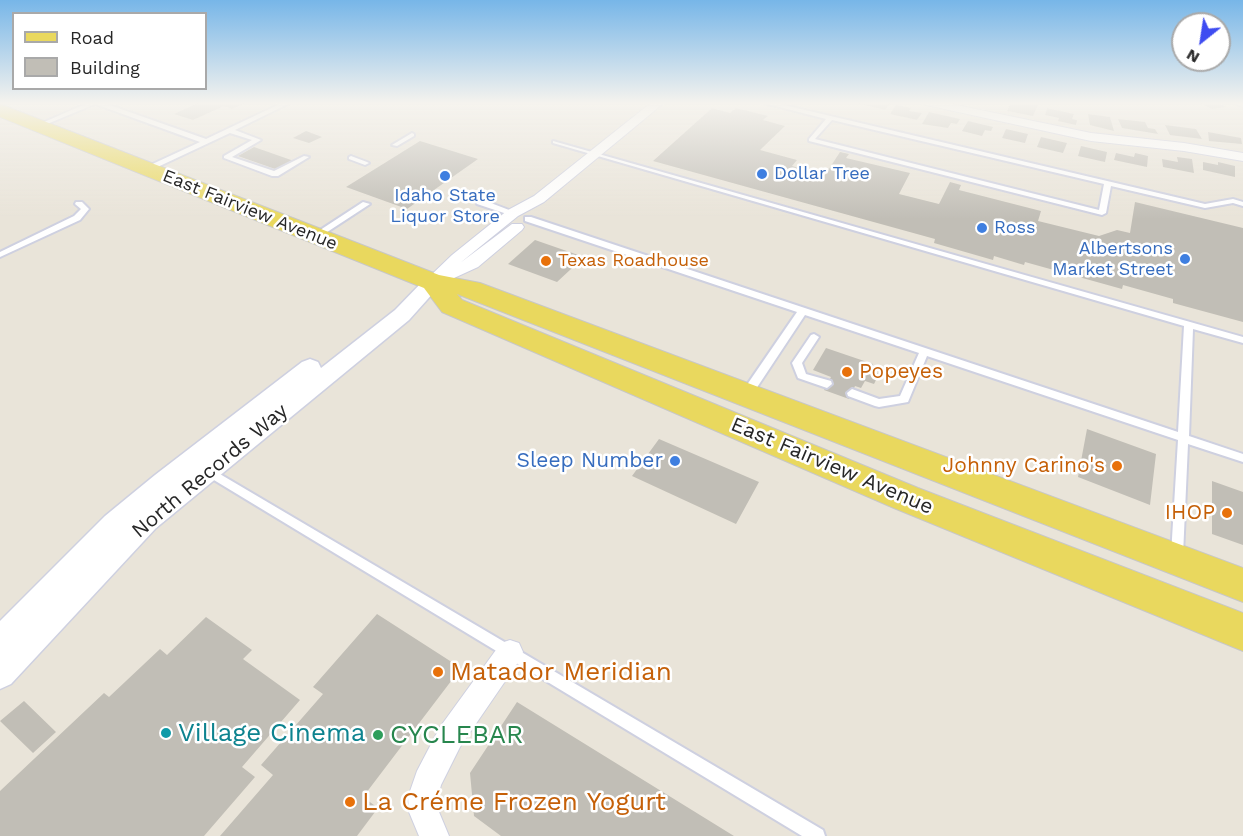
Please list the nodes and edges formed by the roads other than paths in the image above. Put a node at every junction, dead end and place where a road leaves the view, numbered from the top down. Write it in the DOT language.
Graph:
graph roads {
  1 [pos="77,141"];
  2 [pos="256,141"];
  3 [pos="402,141"];
  4 [pos="611,141"];
  5 [pos="815,141"];
  6 [pos="928,141"];
  7 [pos="1128,141"];
  8 [pos="207,142"];
  9 [pos="555,142"];
  10 [pos="395,145"];
  11 [pos="595,154"];
  12 [pos="306,157"];
  13 [pos="1243,157"];
  14 [pos="351,158"];
  15 [pos="365,163"];
  16 [pos="149,169"];
  17 [pos="1108,183"];
  18 [pos="362,202"];
  19 [pos="480,202"];
  20 [pos="80,204"];
  21 [pos="1243,204"];
  22 [pos="520,216"];
  23 [pos="311,235"];
  24 [pos="0,255"];
  25 [pos="433,282"];
  26 [pos="803,311"];
  27 [pos="1189,325"];
  28 [pos="814,336"];
  29 [pos="1243,340"];
  30 [pos="924,352"];
  31 [pos="827,384"];
  32 [pos="852,393"];
  33 [pos="746,395"];
  34 [pos="1185,439"];
  35 [pos="1243,458"];
  36 [pos="207,470"];
  37 [pos="1176,559"];
  38 [pos="1243,585"];
  39 [pos="1243,632"];
  40 [pos="0,642"];
  41 [pos="510,652"];
  42 [pos="0,673"];
  43 [pos="434,836"];
  44 [pos="817,836"];
  1 -- 16 [label="main road, East Fairview Avenue"];
  2 -- 12 [label="lane"];
  3 -- 10 [label="lane"];
  4 -- 11 [label="street, North Records Way"];
  5 -- 17 [label="lane"];
  6 -- 17 [label="lane"];
  7 -- 13 [label="street"];
  8 -- 16 [label="lane"];
  9 -- 11 [label="lane"];
  11 -- 22 [label="street, North Records Way"];
  11 -- 27 [label="lane"];
  14 -- 15 [label="lane"];
  16 -- 23 [label="main road, East Fairview Avenue"];
  17 -- 21 [label="lane"];
  18 -- 23 [label="lane"];
  19 -- 22 [label="lane"];
  20 -- 24 [label="lane"];
  22 -- 25 [label="street, North Records Way"];
  22 -- 26 [label="lane"];
  23 -- 25 [label="main road, East Fairview Avenue"];
  25 -- 33 [label="main road, East Fairview Avenue"];
  25 -- 36 [label="street, North Records Way"];
  25 -- 39 [label="main road, East Fairview Avenue"];
  25 -- 40 [label="street, North Records Way"];
  26 -- 30 [label="lane"];
  26 -- 33 [label="lane"];
  27 -- 29 [label="lane"];
  27 -- 34 [label="lane"];
  28 -- 31 [label="lane"];
  30 -- 32 [label="lane"];
  30 -- 34 [label="lane"];
  33 -- 37 [label="main road, East Fairview Avenue"];
  34 -- 35 [label="lane"];
  34 -- 37 [label="lane"];
  36 -- 41 [label="lane"];
  36 -- 42 [label="street, North Records Way"];
  37 -- 38 [label="main road, East Fairview Avenue"];
  41 -- 43 [label="street"];
  41 -- 44 [label="lane"];
}
